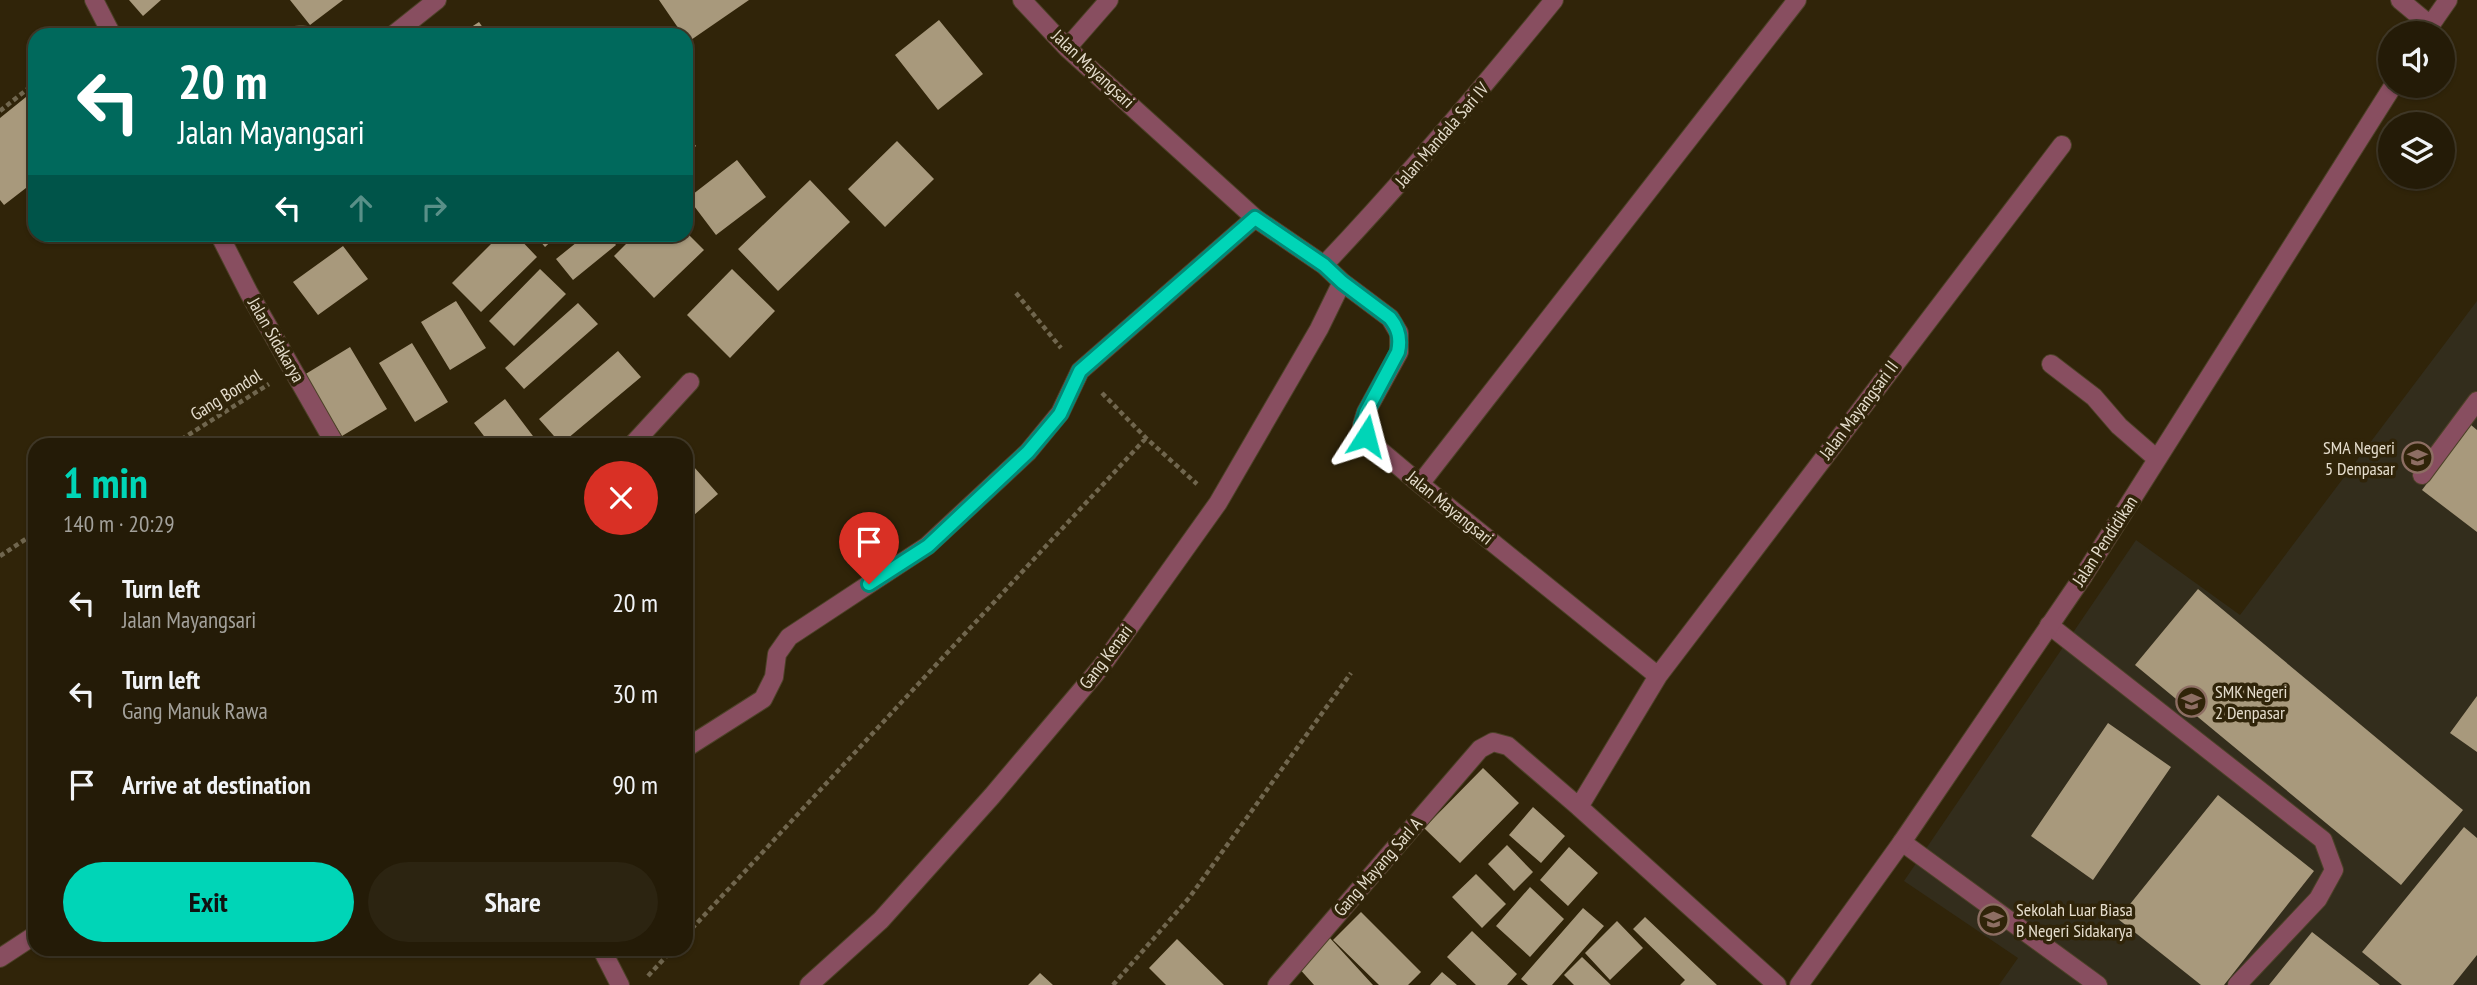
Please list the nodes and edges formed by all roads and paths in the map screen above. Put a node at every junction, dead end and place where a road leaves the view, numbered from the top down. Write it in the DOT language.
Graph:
graph roads {
  1 [pos="93,0"];
  2 [pos="437,0"];
  3 [pos="1022,0"];
  4 [pos="1109,0"];
  5 [pos="1554,0"];
  6 [pos="1797,0"];
  7 [pos="2400,0"];
  8 [pos="2448,0"];
  9 [pos="2420,21"];
  10 [pos="2434,21"];
  11 [pos="108,28"];
  12 [pos="402,28"];
  13 [pos="1067,48"];
  14 [pos="28,89"];
  15 [pos="2385,98"];
  16 [pos="0,111"];
  17 [pos="2062,145"];
  18 [pos="1255,218"];
  19 [pos="223,242"];
  20 [pos="1324,265"];
  21 [pos="1342,282"];
  22 [pos="1016,293"];
  23 [pos="2051,364"];
  24 [pos="293,369"];
  25 [pos="1080,371"];
  26 [pos="690,382"];
  27 [pos="2477,401"];
  28 [pos="184,438"];
  29 [pos="332,438"];
  30 [pos="638,438"];
  31 [pos="1146,438"];
  32 [pos="2157,459"];
  33 [pos="2422,475"];
  34 [pos="1420,484"];
  35 [pos="1218,503"];
  36 [pos="28,538"];
  37 [pos="0,556"];
  38 [pos="2049,625"];
  39 [pos="1350,673"];
  40 [pos="1658,676"];
  41 [pos="693,744"];
  42 [pos="1579,807"];
  43 [pos="1902,842"];
  44 [pos="693,927"];
  45 [pos="28,940"];
  46 [pos="605,956"];
  47 [pos="666,956"];
  48 [pos="0,958"];
  49 [pos="658,965"];
  50 [pos="620,985"];
  51 [pos="809,985"];
  52 [pos="1112,985"];
  53 [pos="1277,985"];
  54 [pos="1777,985"];
  55 [pos="1800,985"];
  56 [pos="2098,985"];
  57 [pos="2237,985"];
  1 -- 11 [label="street"];
  2 -- 12 [label="street"];
  3 -- 13 [label="street, Jalan Mayangsari"];
  4 -- 13 [label="street"];
  5 -- 20 [label="street, Jalan Mandala Sari IV"];
  6 -- 34 [label="street"];
  7 -- 9 [label="street"];
  8 -- 10 [label="street"];
  13 -- 18 [label="street, Jalan Mayangsari"];
  14 -- 16 [label="path"];
  15 -- 32 [label="street, Jalan Pendidikan"];
  17 -- 40 [label="street, Jalan Mayangsari II"];
  18 -- 20 [label="street, Jalan Mayangsari"];
  18 -- 25 [label="street"];
  19 -- 24 [label="street, Jalan Sidakarya"];
  20 -- 21 [label="street, Jalan Mayangsari"];
  21 -- 34 [label="street, Jalan Mayangsari"];
  21 -- 35 [label="street, Gang Kenari"];
  22 -- 25 [label="path"];
  23 -- 32 [label="street"];
  24 -- 28 [label="path, Gang Bondol"];
  24 -- 29 [label="street, Jalan Sidakarya"];
  25 -- 31 [label="path"];
  25 -- 41 [label="street"];
  26 -- 30 [label="street"];
  27 -- 33 [label="street"];
  31 -- 35 [label="path"];
  31 -- 44 [label="path"];
  32 -- 38 [label="street, Jalan Pendidikan"];
  34 -- 40 [label="street, Jalan Mayangsari"];
  35 -- 51 [label="street, Gang Kenari"];
  36 -- 37 [label="path"];
  38 -- 43 [label="street, Jalan Pendidikan"];
  38 -- 57 [label="street"];
  39 -- 52 [label="path"];
  40 -- 42 [label="street"];
  42 -- 53 [label="street, Gang Mayang SarI A"];
  42 -- 54 [label="street"];
  43 -- 55 [label="street, Jalan Pendidikan"];
  43 -- 56 [label="street"];
  45 -- 48 [label="street"];
  46 -- 50 [label="street"];
  47 -- 49 [label="path"];
}
